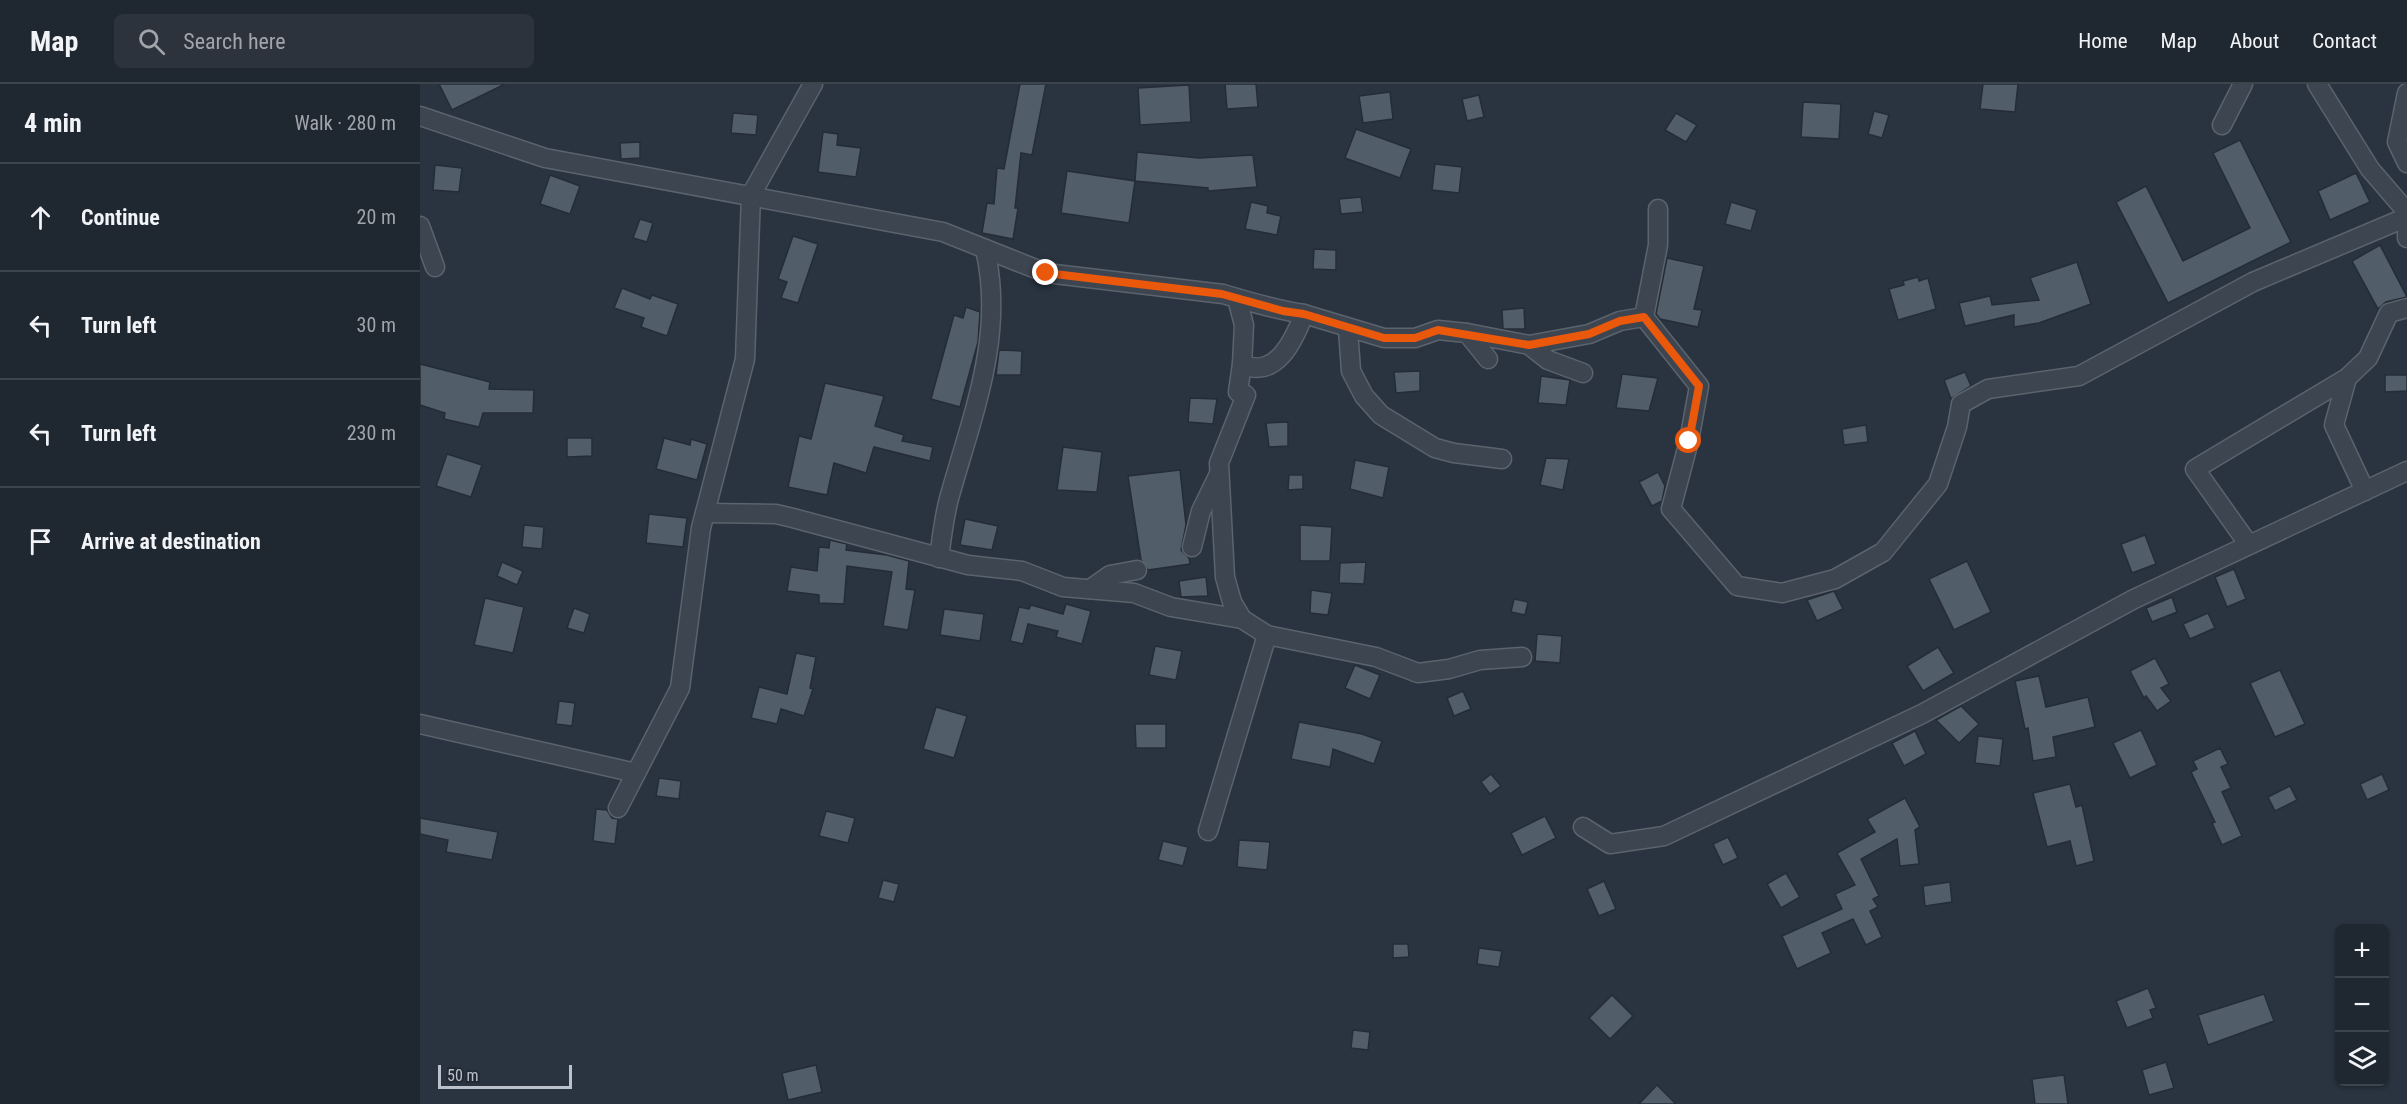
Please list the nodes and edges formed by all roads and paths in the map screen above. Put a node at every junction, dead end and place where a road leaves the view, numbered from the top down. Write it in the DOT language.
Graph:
graph roads {
  1 [pos="813,84"];
  2 [pos="2243,84"];
  3 [pos="2317,84"];
  4 [pos="2407,93"];
  5 [pos="420,116"];
  6 [pos="2222,125"];
  7 [pos="2407,163"];
  8 [pos="751,195"];
  9 [pos="1658,209"];
  10 [pos="2407,212"];
  11 [pos="2407,217"];
  12 [pos="420,226"];
  13 [pos="2407,226"];
  14 [pos="2407,238"];
  15 [pos="985,249"];
  16 [pos="435,267"];
  17 [pos="1237,298"];
  18 [pos="2407,308"];
  19 [pos="1304,314"];
  20 [pos="1644,317"];
  21 [pos="1348,329"];
  22 [pos="1467,333"];
  23 [pos="1529,345"];
  24 [pos="1488,359"];
  25 [pos="1242,364"];
  26 [pos="1583,373"];
  27 [pos="2347,378"];
  28 [pos="1502,459"];
  29 [pos="2407,471"];
  30 [pos="1219,474"];
  31 [pos="2365,491"];
  32 [pos="705,513"];
  33 [pos="2249,545"];
  34 [pos="1192,546"];
  35 [pos="939,558"];
  36 [pos="1137,570"];
  37 [pos="1090,589"];
  38 [pos="1242,619"];
  39 [pos="1267,635"];
  40 [pos="1522,657"];
  41 [pos="420,724"];
  42 [pos="636,773"];
  43 [pos="618,808"];
  44 [pos="1583,827"];
  45 [pos="1208,831"];
  1 -- 8 [label="street"];
  2 -- 6 [label="street"];
  3 -- 10 [label="street"];
  4 -- 7 [label="street"];
  5 -- 8 [label="street"];
  8 -- 15 [label="street"];
  8 -- 32 [label="street"];
  9 -- 20 [label="street"];
  11 -- 20 [label="street"];
  12 -- 16 [label="street"];
  13 -- 14 [label="street"];
  15 -- 17 [label="street"];
  15 -- 35 [label="street"];
  17 -- 19 [label="street"];
  17 -- 25 [label="street"];
  18 -- 27 [label="street"];
  19 -- 21 [label="street"];
  19 -- 25 [label="street"];
  20 -- 23 [label="street"];
  21 -- 22 [label="street"];
  21 -- 28 [label="street"];
  22 -- 23 [label="street"];
  22 -- 24 [label="street"];
  23 -- 26 [label="street"];
  25 -- 30 [label="street"];
  27 -- 31 [label="street"];
  27 -- 33 [label="street"];
  29 -- 31 [label="street"];
  30 -- 34 [label="street"];
  30 -- 38 [label="street"];
  31 -- 33 [label="street"];
  32 -- 35 [label="street"];
  32 -- 42 [label="street"];
  33 -- 44 [label="street"];
  35 -- 37 [label="street"];
  36 -- 37 [label="street"];
  37 -- 38 [label="street"];
  38 -- 39 [label="street"];
  39 -- 40 [label="street"];
  39 -- 45 [label="street"];
  41 -- 42 [label="street"];
  42 -- 43 [label="street"];
}
